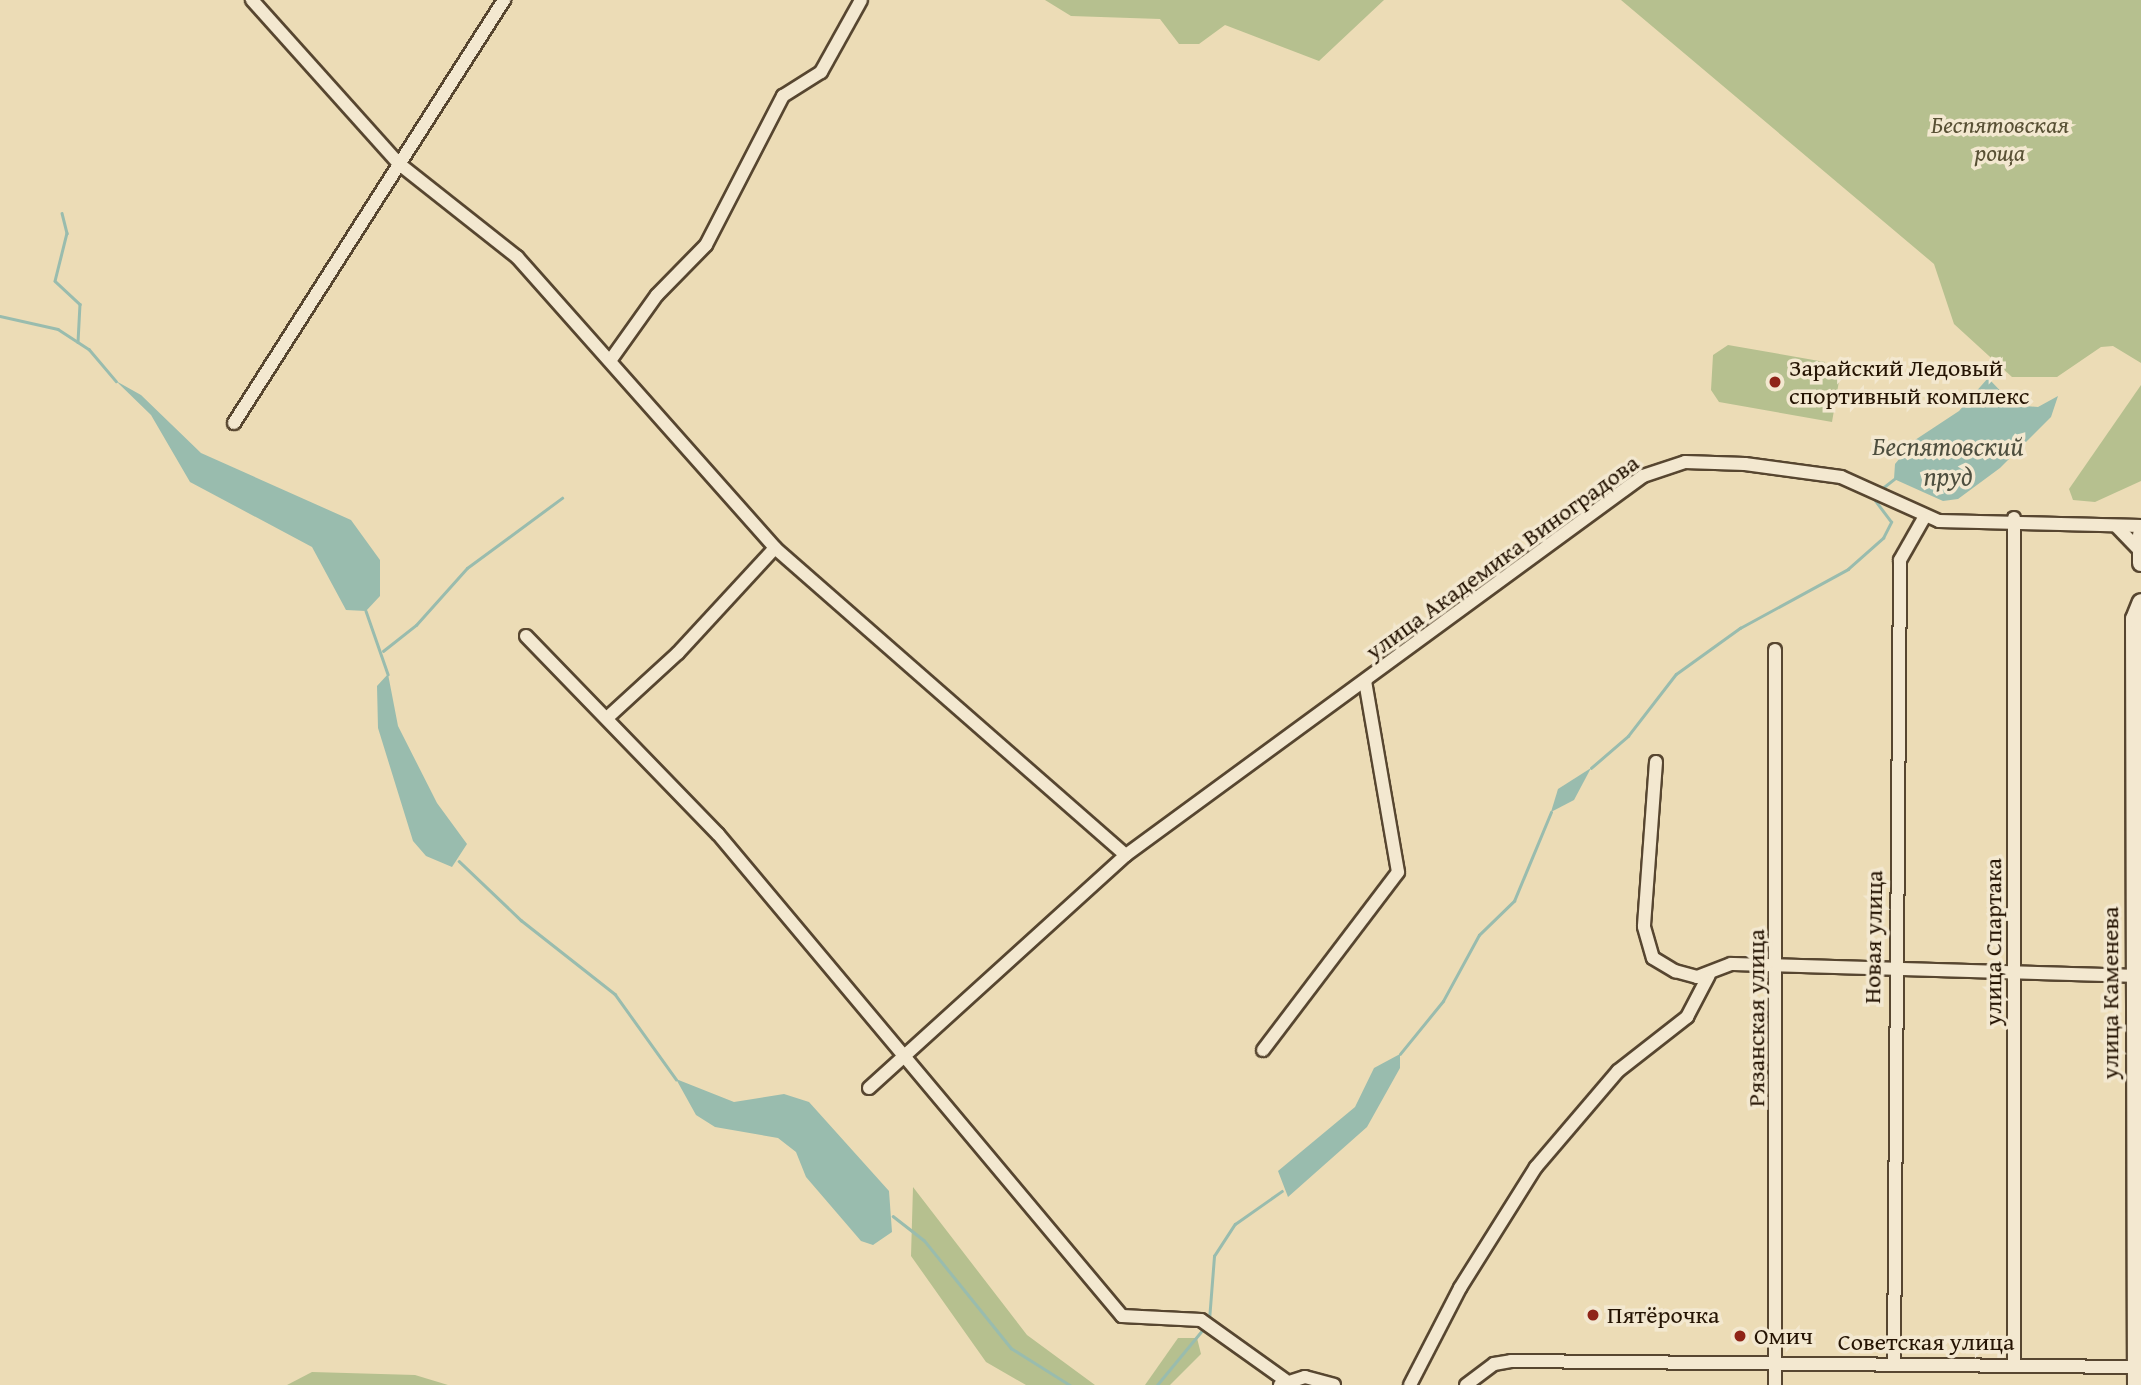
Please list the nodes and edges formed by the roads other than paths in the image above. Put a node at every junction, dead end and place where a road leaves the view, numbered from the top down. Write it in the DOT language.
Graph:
graph roads {
  1 [pos="252,0"];
  2 [pos="504,0"];
  3 [pos="861,0"];
  4 [pos="398,163"];
  5 [pos="612,358"];
  6 [pos="234,423"];
  7 [pos="1924,518"];
  8 [pos="2014,518"];
  9 [pos="2141,526"];
  10 [pos="2117,527"];
  11 [pos="775,548"];
  12 [pos="2140,549"];
  13 [pos="2141,602"];
  14 [pos="526,636"];
  15 [pos="1775,650"];
  16 [pos="1365,681"];
  17 [pos="607,718"];
  18 [pos="1656,762"];
  19 [pos="1126,855"];
  20 [pos="1777,966"];
  21 [pos="1892,970"];
  22 [pos="2014,973"];
  23 [pos="1709,975"];
  24 [pos="2133,976"];
  25 [pos="1263,1050"];
  26 [pos="904,1055"];
  27 [pos="869,1088"];
  28 [pos="1894,1363"];
  29 [pos="1775,1365"];
  30 [pos="2014,1365"];
  31 [pos="2138,1367"];
  32 [pos="1283,1382"];
  33 [pos="1334,1385"];
  34 [pos="1410,1385"];
  35 [pos="1466,1385"];
  36 [pos="1775,1385"];
  37 [pos="2136,1385"];
  1 -- 4 [label="street"];
  2 -- 4 [label="street"];
  3 -- 5 [label="street"];
  4 -- 5 [label="street"];
  4 -- 6 [label="street"];
  5 -- 11 [label="street"];
  7 -- 8 [label="street"];
  7 -- 16 [label="street, улица Академика Виноградова"];
  7 -- 21 [label="street, Новая улица"];
  8 -- 10 [label="street"];
  8 -- 22 [label="street, улица Спартака"];
  9 -- 10 [label="street"];
  10 -- 12 [label="street"];
  11 -- 17 [label="street"];
  11 -- 19 [label="street"];
  13 -- 24 [label="main road, улица Каменева"];
  14 -- 17 [label="street"];
  15 -- 20 [label="street, Рязанская улица"];
  16 -- 19 [label="street, улица Академика Виноградова"];
  16 -- 25 [label="street, улица Академика Виноградова"];
  17 -- 26 [label="street"];
  18 -- 23 [label="street"];
  19 -- 26 [label="street, улица Академика Виноградова"];
  20 -- 21 [label="street"];
  20 -- 23 [label="street"];
  20 -- 29 [label="street, Рязанская улица"];
  21 -- 22 [label="street"];
  21 -- 28 [label="street, Новая улица"];
  22 -- 24 [label="street"];
  22 -- 30 [label="street, улица Спартака"];
  23 -- 34 [label="street"];
  24 -- 31 [label="main road, улица Каменева"];
  26 -- 27 [label="street, улица Академика Виноградова"];
  26 -- 32 [label="street"];
  28 -- 29 [label="street, Советская улица"];
  28 -- 30 [label="street, Советская улица"];
  29 -- 35 [label="street, Советская улица"];
  29 -- 36 [label="street, Рязанская улица"];
  30 -- 31 [label="street, Советская улица"];
  31 -- 37 [label="main road, улица Каменева"];
  32 -- 33 [label="street"];
}
